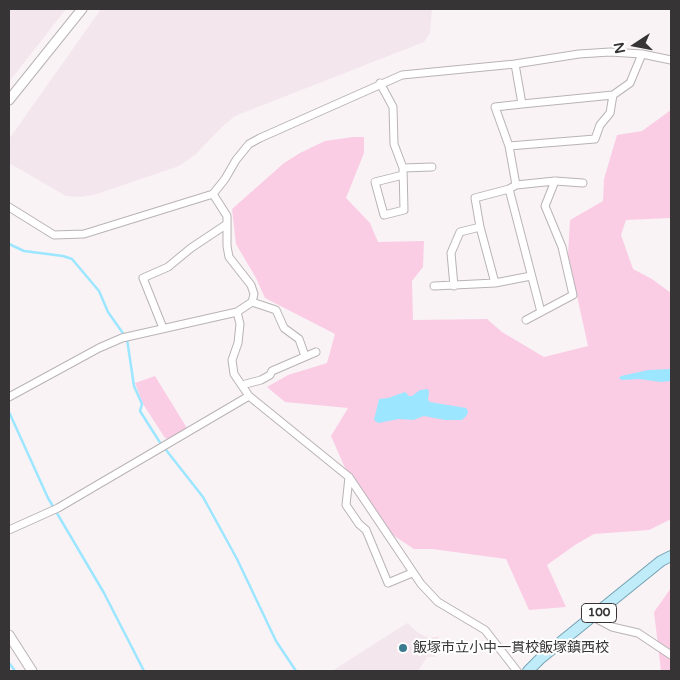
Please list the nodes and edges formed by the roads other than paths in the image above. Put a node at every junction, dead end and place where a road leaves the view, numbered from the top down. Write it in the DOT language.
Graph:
graph roads {
  1 [pos="82,9"];
  2 [pos="642,54"];
  3 [pos="671,60"];
  4 [pos="515,64"];
  5 [pos="380,83"];
  6 [pos="613,95"];
  7 [pos="9,100"];
  8 [pos="522,104"];
  9 [pos="510,146"];
  10 [pos="432,167"];
  11 [pos="403,172"];
  12 [pos="555,182"];
  13 [pos="582,183"];
  14 [pos="516,185"];
  15 [pos="509,190"];
  16 [pos="212,194"];
  17 [pos="9,207"];
  18 [pos="226,224"];
  19 [pos="480,227"];
  20 [pos="531,276"];
  21 [pos="495,283"];
  22 [pos="434,286"];
  23 [pos="454,286"];
  24 [pos="252,302"];
  25 [pos="237,312"];
  26 [pos="541,312"];
  27 [pos="526,320"];
  28 [pos="163,328"];
  29 [pos="316,352"];
  30 [pos="305,356"];
  31 [pos="242,385"];
  32 [pos="249,396"];
  33 [pos="9,398"];
  34 [pos="349,477"];
  35 [pos="9,530"];
  36 [pos="671,556"];
  37 [pos="412,573"];
  38 [pos="593,617"];
  39 [pos="9,635"];
  40 [pos="671,655"];
  41 [pos="32,671"];
  42 [pos="516,671"];
  43 [pos="528,671"];
  1 -- 7 [label="street"];
  2 -- 3 [label="street"];
  2 -- 4 [label="street"];
  2 -- 6 [label="street"];
  4 -- 5 [label="street"];
  4 -- 8 [label="street"];
  5 -- 11 [label="street"];
  5 -- 16 [label="street"];
  6 -- 8 [label="street"];
  6 -- 9 [label="street"];
  8 -- 9 [label="street"];
  9 -- 14 [label="street"];
  10 -- 11 [label="street"];
  11 -- 11 [label="street"];
  12 -- 13 [label="street"];
  12 -- 14 [label="street"];
  12 -- 26 [label="street"];
  14 -- 15 [label="street"];
  15 -- 19 [label="street"];
  15 -- 20 [label="street"];
  16 -- 17 [label="street"];
  16 -- 18 [label="street"];
  18 -- 24 [label="street"];
  18 -- 28 [label="street"];
  19 -- 21 [label="street"];
  19 -- 23 [label="street"];
  20 -- 21 [label="street"];
  20 -- 26 [label="street"];
  21 -- 23 [label="street"];
  22 -- 23 [label="street"];
  24 -- 25 [label="street"];
  24 -- 30 [label="street"];
  25 -- 28 [label="street"];
  25 -- 31 [label="street"];
  26 -- 27 [label="street"];
  28 -- 33 [label="street"];
  29 -- 30 [label="street"];
  30 -- 31 [label="street"];
  31 -- 32 [label="street"];
  32 -- 34 [label="street"];
  32 -- 35 [label="street"];
  34 -- 37 [label="street"];
  34 -- 37 [label="street"];
  36 -- 38 [label="main road, 100"];
  37 -- 42 [label="street"];
  38 -- 40 [label="street"];
  38 -- 43 [label="main road, 100"];
  39 -- 41 [label="street"];
}
